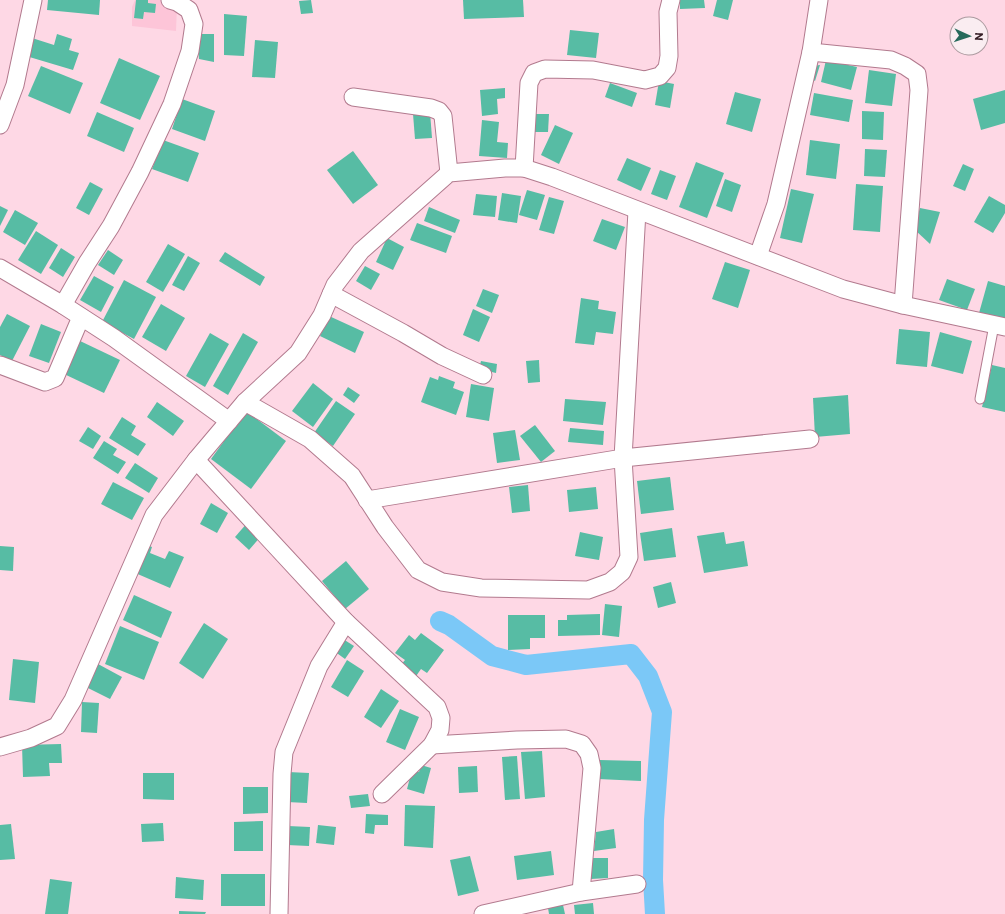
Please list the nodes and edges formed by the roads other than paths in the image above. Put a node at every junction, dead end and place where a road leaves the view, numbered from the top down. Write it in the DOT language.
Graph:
graph roads {
  1 [pos="33,0"];
  2 [pos="671,0"];
  3 [pos="819,0"];
  4 [pos="175,1"];
  5 [pos="811,52"];
  6 [pos="353,97"];
  7 [pos="0,123"];
  8 [pos="524,168"];
  9 [pos="448,173"];
  10 [pos="637,211"];
  11 [pos="758,256"];
  12 [pos="0,268"];
  13 [pos="331,294"];
  14 [pos="63,305"];
  15 [pos="903,305"];
  16 [pos="80,317"];
  17 [pos="1000,326"];
  18 [pos="0,365"];
  19 [pos="483,375"];
  20 [pos="980,399"];
  21 [pos="245,402"];
  22 [pos="229,421"];
  23 [pos="810,440"];
  24 [pos="622,458"];
  25 [pos="196,460"];
  26 [pos="367,500"];
  27 [pos="346,622"];
  28 [pos="432,745"];
  29 [pos="0,747"];
  30 [pos="382,794"];
  31 [pos="637,884"];
  32 [pos="581,892"];
  33 [pos="279,914"];
  34 [pos="482,914"];
  1 -- 7 [label="street"];
  2 -- 8 [label="street"];
  3 -- 5 [label="street"];
  4 -- 14 [label="street"];
  5 -- 11 [label="street"];
  5 -- 15 [label="street"];
  6 -- 9 [label="street"];
  8 -- 9 [label="street"];
  8 -- 10 [label="street"];
  9 -- 13 [label="street"];
  10 -- 11 [label="street"];
  10 -- 24 [label="street"];
  11 -- 15 [label="street"];
  12 -- 14 [label="street"];
  13 -- 19 [label="street"];
  13 -- 21 [label="street"];
  14 -- 16 [label="street"];
  15 -- 17 [label="street"];
  16 -- 18 [label="street"];
  16 -- 22 [label="street"];
  17 -- 20 [label="lane"];
  21 -- 22 [label="street"];
  21 -- 26 [label="street"];
  22 -- 25 [label="street"];
  23 -- 24 [label="street"];
  24 -- 26 [label="street"];
  24 -- 26 [label="street"];
  25 -- 27 [label="street"];
  25 -- 29 [label="street"];
  27 -- 28 [label="street"];
  27 -- 33 [label="street"];
  28 -- 30 [label="street"];
  28 -- 32 [label="street"];
  31 -- 32 [label="street"];
  32 -- 34 [label="street"];
}
